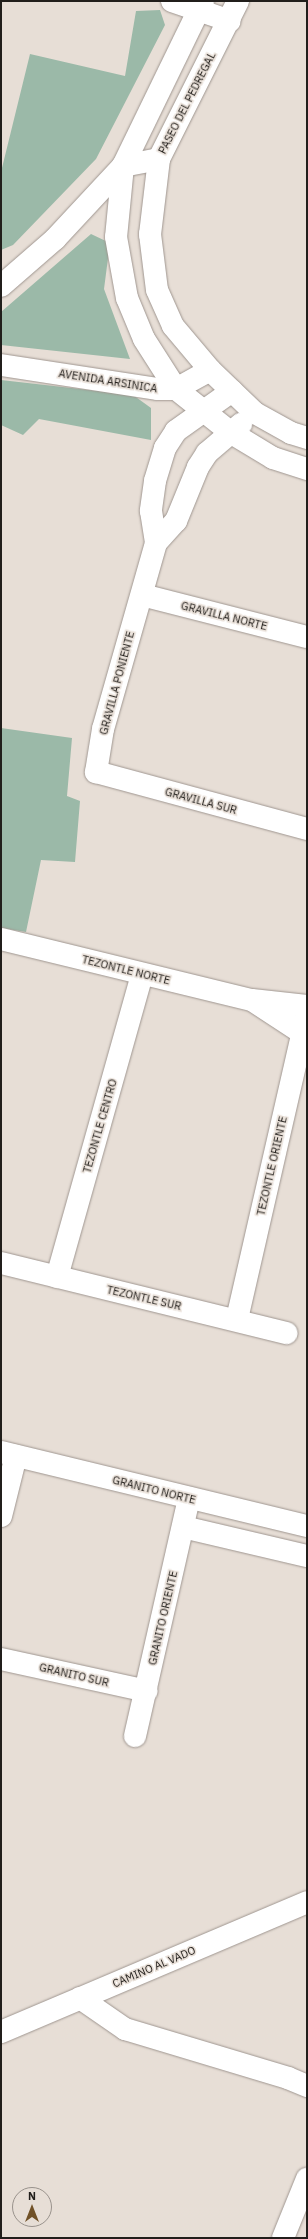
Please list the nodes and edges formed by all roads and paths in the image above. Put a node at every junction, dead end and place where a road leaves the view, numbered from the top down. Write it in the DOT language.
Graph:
graph roads {
  1 [pos="172,1"];
  2 [pos="201,5"];
  3 [pos="234,11"];
  4 [pos="159,158"];
  5 [pos="123,166"];
  6 [pos="1,286"];
  7 [pos="1,365"];
  8 [pos="210,370"];
  9 [pos="176,389"];
  10 [pos="232,391"];
  11 [pos="205,410"];
  12 [pos="255,413"];
  13 [pos="230,432"];
  14 [pos="307,438"];
  15 [pos="307,469"];
  16 [pos="156,542"];
  17 [pos="142,595"];
  18 [pos="307,637"];
  19 [pos="96,772"];
  20 [pos="307,829"];
  21 [pos="1,939"];
  22 [pos="142,974"];
  23 [pos="252,1000"];
  24 [pos="307,1006"];
  25 [pos="307,1013"];
  26 [pos="304,1035"];
  27 [pos="1,1263"];
  28 [pos="57,1277"];
  29 [pos="237,1319"];
  30 [pos="287,1332"];
  31 [pos="8,1454"];
  32 [pos="190,1498"];
  33 [pos="1,1516"];
  34 [pos="307,1526"];
  35 [pos="183,1527"];
  36 [pos="307,1556"];
  37 [pos="1,1659"];
  38 [pos="147,1692"];
  39 [pos="135,1736"];
  40 [pos="307,1902"];
  41 [pos="80,1998"];
  42 [pos="1,2032"];
  43 [pos="307,2086"];
  44 [pos="307,2179"];
  45 [pos="283,2238"];
  1 -- 2 [label="street"];
  2 -- 3 [label="street"];
  2 -- 5 [label="street"];
  3 -- 4 [label="street, PASEO DEL PEDREGAL"];
  4 -- 5 [label="street"];
  4 -- 8 [label="street, PASEO DEL PEDREGAL"];
  5 -- 6 [label="street"];
  5 -- 9 [label="street"];
  7 -- 9 [label="street, AVENIDA ARSINICA"];
  8 -- 9 [label="street"];
  8 -- 10 [label="street, PASEO DEL PEDREGAL"];
  9 -- 11 [label="street"];
  10 -- 11 [label="street"];
  10 -- 12 [label="street, PASEO DEL PEDREGAL"];
  11 -- 13 [label="street"];
  11 -- 16 [label="street"];
  12 -- 13 [label="street"];
  12 -- 14 [label="street"];
  13 -- 15 [label="street"];
  13 -- 16 [label="street"];
  16 -- 17 [label="street, GRAVILLA PONIENTE"];
  17 -- 18 [label="street, GRAVILLA NORTE"];
  17 -- 19 [label="street, GRAVILLA PONIENTE"];
  19 -- 20 [label="street, GRAVILLA SUR"];
  21 -- 22 [label="street, TEZONTLE NORTE"];
  22 -- 23 [label="street, TEZONTLE NORTE"];
  22 -- 28 [label="street, TEZONTLE CENTRO"];
  23 -- 24 [label="street, TEZONTLE NORTE"];
  23 -- 26 [label="street, TEZONTLE NORTE"];
  25 -- 26 [label="street, TEZONTLE ORIENTE"];
  26 -- 29 [label="street, TEZONTLE ORIENTE"];
  27 -- 28 [label="street, TEZONTLE SUR"];
  28 -- 29 [label="street, TEZONTLE SUR"];
  29 -- 30 [label="street, TEZONTLE SUR"];
  31 -- 32 [label="street, GRANITO NORTE"];
  31 -- 33 [label="street"];
  32 -- 34 [label="street, GRANITO NORTE"];
  32 -- 35 [label="street, GRANITO ORIENTE"];
  35 -- 36 [label="street"];
  35 -- 38 [label="street, GRANITO ORIENTE"];
  37 -- 38 [label="street, GRANITO SUR"];
  38 -- 39 [label="street, GRANITO ORIENTE"];
  40 -- 41 [label="street, CAMINO AL VADO"];
  41 -- 42 [label="street, CAMINO AL VADO"];
  41 -- 43 [label="street"];
  44 -- 45 [label="street"];
}
